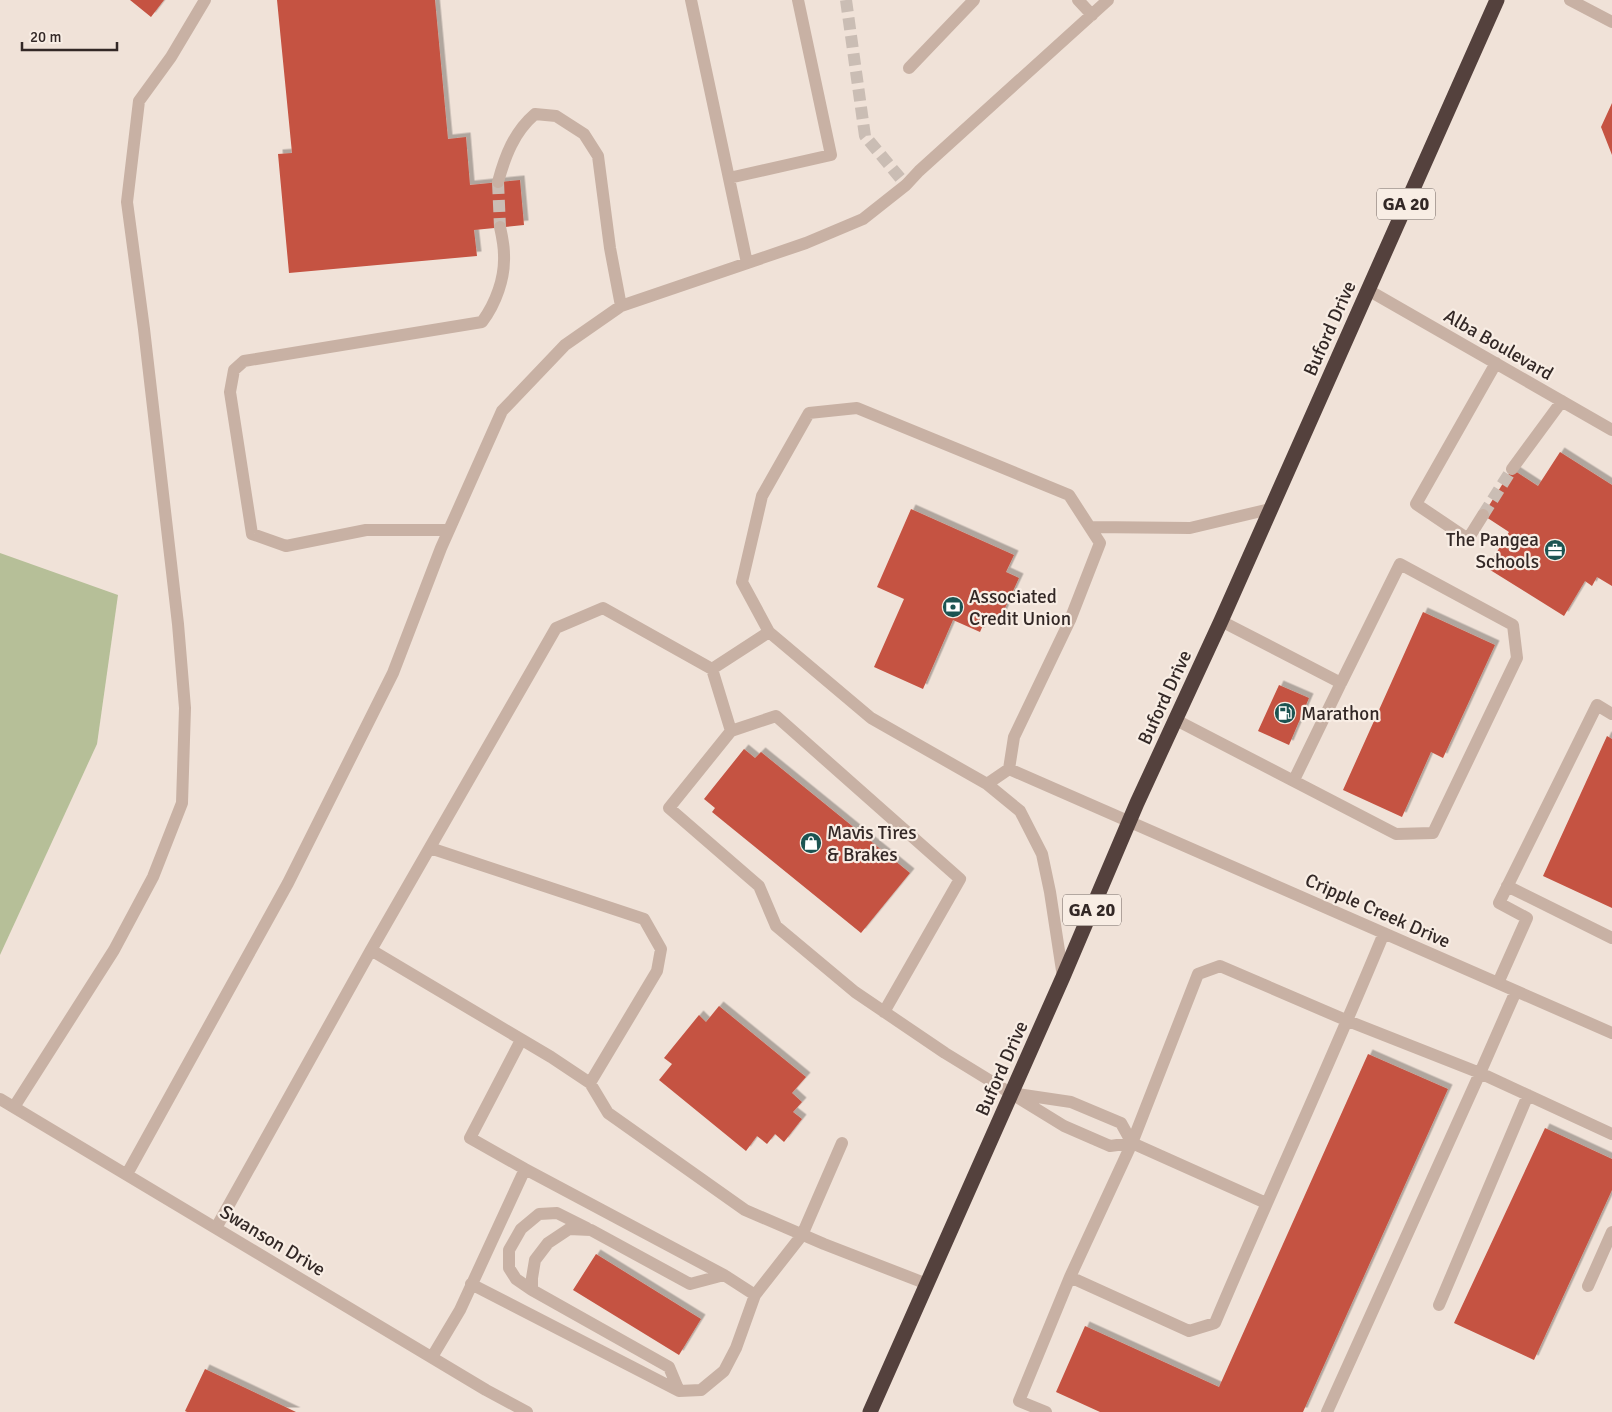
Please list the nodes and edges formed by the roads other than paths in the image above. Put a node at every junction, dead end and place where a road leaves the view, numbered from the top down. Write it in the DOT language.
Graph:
graph roads {
  1 [pos="205,0"];
  2 [pos="691,0"];
  3 [pos="798,0"];
  4 [pos="974,0"];
  5 [pos="1078,0"];
  6 [pos="1108,0"];
  7 [pos="1497,0"];
  8 [pos="1570,0"];
  9 [pos="1092,15"];
  10 [pos="1612,22"];
  11 [pos="909,68"];
  12 [pos="729,178"];
  13 [pos="498,182"];
  14 [pos="500,227"];
  15 [pos="747,263"];
  16 [pos="1368,290"];
  17 [pos="621,306"];
  18 [pos="1496,363"];
  19 [pos="1562,402"];
  20 [pos="1612,430"];
  21 [pos="1512,469"];
  22 [pos="1270,509"];
  23 [pos="1483,515"];
  24 [pos="1090,528"];
  25 [pos="449,530"];
  26 [pos="1220,622"];
  27 [pos="769,632"];
  28 [pos="712,669"];
  29 [pos="1341,683"];
  30 [pos="1612,714"];
  31 [pos="1176,720"];
  32 [pos="731,731"];
  33 [pos="1009,769"];
  34 [pos="1294,780"];
  35 [pos="986,784"];
  36 [pos="1129,821"];
  37 [pos="430,848"];
  38 [pos="1507,886"];
  39 [pos="1384,933"];
  40 [pos="1612,938"];
  41 [pos="371,950"];
  42 [pos="1063,977"];
  43 [pos="1498,983"];
  44 [pos="1516,992"];
  45 [pos="884,1012"];
  46 [pos="1348,1020"];
  47 [pos="1612,1033"];
  48 [pos="521,1040"];
  49 [pos="1480,1073"];
  50 [pos="590,1083"];
  51 [pos="1012,1094"];
  52 [pos="1528,1095"];
  53 [pos="0,1099"];
  54 [pos="14,1107"];
  55 [pos="1612,1134"];
  56 [pos="842,1143"];
  57 [pos="1132,1143"];
  58 [pos="525,1169"];
  59 [pos="127,1174"];
  60 [pos="1266,1203"];
  61 [pos="216,1228"];
  62 [pos="591,1230"];
  63 [pos="1612,1232"];
  64 [pos="802,1235"];
  65 [pos="724,1275"];
  66 [pos="1070,1277"];
  67 [pos="471,1284"];
  68 [pos="927,1284"];
  69 [pos="1588,1286"];
  70 [pos="532,1290"];
  71 [pos="755,1295"];
  72 [pos="1439,1305"];
  73 [pos="432,1357"];
  74 [pos="679,1392"];
  75 [pos="527,1412"];
  76 [pos="870,1412"];
  77 [pos="1046,1412"];
  78 [pos="1327,1412"];
  1 -- 54 [label="street"];
  2 -- 12 [label="street"];
  3 -- 12 [label="street"];
  4 -- 11 [label="street"];
  5 -- 9 [label="street"];
  6 -- 9 [label="street"];
  7 -- 16 [label="highway, Buford Drive / GA 20"];
  8 -- 10 [label="street"];
  9 -- 15 [label="street"];
  12 -- 15 [label="street"];
  13 -- 17 [label="street"];
  14 -- 25 [label="street"];
  15 -- 17 [label="street"];
  16 -- 18 [label="street, Alba Boulevard"];
  16 -- 22 [label="highway, Buford Drive / GA 20"];
  17 -- 25 [label="street"];
  18 -- 19 [label="street, Alba Boulevard"];
  18 -- 23 [label="street"];
  19 -- 20 [label="street, Alba Boulevard"];
  19 -- 21 [label="street"];
  22 -- 24 [label="street"];
  22 -- 26 [label="highway, Buford Drive / GA 20"];
  24 -- 27 [label="street"];
  24 -- 33 [label="street"];
  25 -- 59 [label="street"];
  26 -- 29 [label="street"];
  26 -- 31 [label="highway, Buford Drive / GA 20"];
  27 -- 28 [label="street"];
  27 -- 35 [label="street"];
  28 -- 32 [label="street"];
  28 -- 37 [label="street"];
  29 -- 34 [label="street"];
  29 -- 34 [label="street"];
  30 -- 38 [label="street"];
  31 -- 34 [label="street"];
  31 -- 36 [label="highway, Buford Drive / GA 20"];
  32 -- 45 [label="street"];
  32 -- 45 [label="street"];
  33 -- 35 [label="street"];
  33 -- 36 [label="street, Cripple Creek Drive"];
  35 -- 42 [label="street"];
  36 -- 39 [label="street, Cripple Creek Drive"];
  36 -- 42 [label="highway, Buford Drive / GA 20"];
  37 -- 41 [label="street"];
  37 -- 50 [label="street"];
  38 -- 40 [label="street"];
  38 -- 43 [label="street"];
  39 -- 43 [label="street, Cripple Creek Drive"];
  39 -- 46 [label="street"];
  41 -- 48 [label="street"];
  41 -- 61 [label="street"];
  42 -- 51 [label="highway, Buford Drive / GA 20"];
  43 -- 44 [label="street, Cripple Creek Drive"];
  44 -- 47 [label="street, Cripple Creek Drive"];
  44 -- 49 [label="street"];
  45 -- 51 [label="street"];
  46 -- 49 [label="street"];
  46 -- 57 [label="street"];
  46 -- 60 [label="street"];
  48 -- 50 [label="street"];
  48 -- 58 [label="street"];
  49 -- 52 [label="street"];
  49 -- 78 [label="street"];
  50 -- 64 [label="street"];
  51 -- 57 [label="street"];
  51 -- 57 [label="street"];
  51 -- 68 [label="highway, Buford Drive / GA 20"];
  52 -- 55 [label="street"];
  52 -- 72 [label="street"];
  53 -- 54 [label="street, Swanson Drive"];
  54 -- 59 [label="street, Swanson Drive"];
  56 -- 64 [label="street"];
  57 -- 60 [label="street"];
  57 -- 66 [label="street"];
  58 -- 65 [label="street"];
  58 -- 67 [label="street"];
  59 -- 61 [label="street, Swanson Drive"];
  60 -- 66 [label="street"];
  61 -- 73 [label="street, Swanson Drive"];
  62 -- 65 [label="street"];
  62 -- 70 [label="street"];
  62 -- 70 [label="street"];
  63 -- 69 [label="street"];
  64 -- 68 [label="street"];
  64 -- 71 [label="street"];
  65 -- 71 [label="street"];
  66 -- 77 [label="street"];
  67 -- 73 [label="street"];
  67 -- 74 [label="street"];
  68 -- 76 [label="highway, Buford Drive / GA 20"];
  70 -- 74 [label="street"];
  71 -- 74 [label="street"];
  73 -- 75 [label="street, Swanson Drive"];
}
